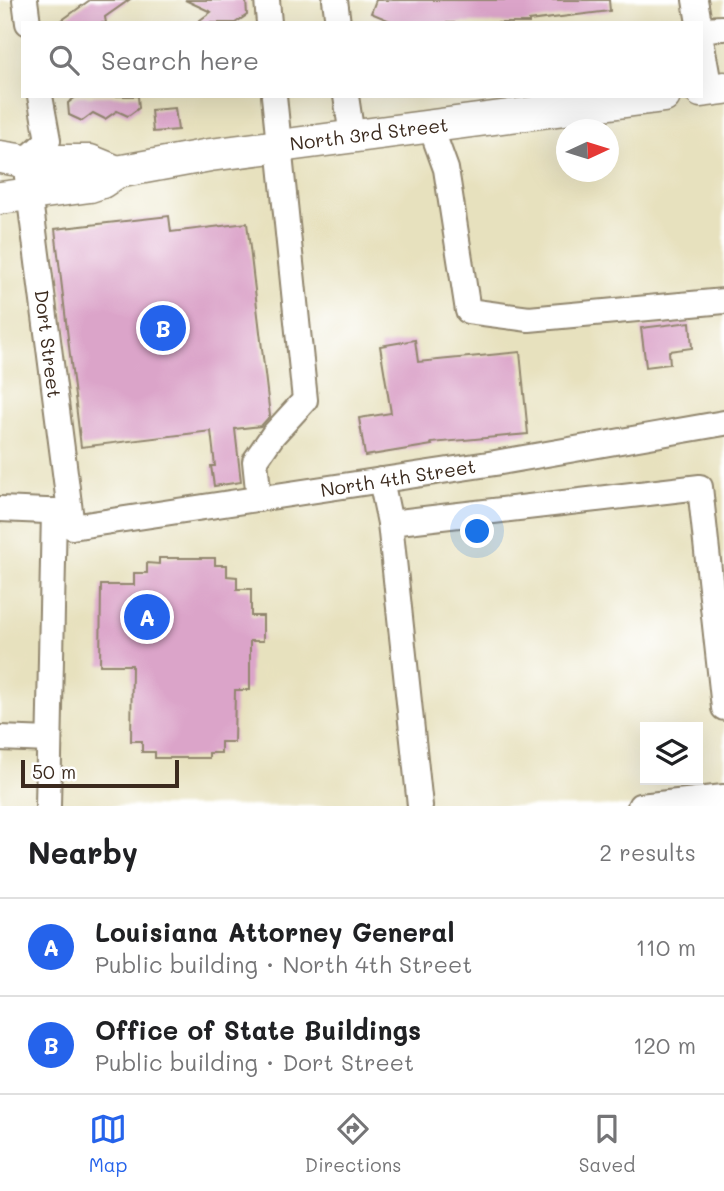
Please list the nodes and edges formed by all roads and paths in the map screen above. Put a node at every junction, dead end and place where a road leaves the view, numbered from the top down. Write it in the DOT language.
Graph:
graph roads {
  1 [pos="25,0"];
  2 [pos="267,0"];
  3 [pos="335,0"];
  4 [pos="695,0"];
  5 [pos="28,21"];
  6 [pos="269,21"];
  7 [pos="338,21"];
  8 [pos="699,21"];
  9 [pos="724,28"];
  10 [pos="703,29"];
  11 [pos="703,49"];
  12 [pos="712,90"];
  13 [pos="40,98"];
  14 [pos="274,98"];
  15 [pos="346,98"];
  16 [pos="648,98"];
  17 [pos="430,125"];
  18 [pos="352,136"];
  19 [pos="278,145"];
  20 [pos="13,159"];
  21 [pos="117,172"];
  22 [pos="10,196"];
  23 [pos="724,301"];
  24 [pos="724,423"];
  25 [pos="382,480"];
  26 [pos="260,499"];
  27 [pos="0,509"];
  28 [pos="65,517"];
  29 [pos="390,523"];
  30 [pos="724,708"];
  31 [pos="0,738"];
  32 [pos="49,740"];
  33 [pos="724,797"];
  34 [pos="48,806"];
  35 [pos="420,806"];
  36 [pos="640,806"];
  1 -- 5 [label="street"];
  2 -- 6 [label="street"];
  3 -- 7 [label="street"];
  4 -- 8 [label="street"];
  9 -- 10 [label="street"];
  11 -- 12 [label="street"];
  13 -- 20 [label="street"];
  14 -- 19 [label="street"];
  15 -- 18 [label="street"];
  16 -- 17 [label="main road, North 3rd Street"];
  17 -- 18 [label="main road, North 3rd Street"];
  17 -- 23 [label="street"];
  18 -- 19 [label="main road, North 3rd Street"];
  19 -- 21 [label="main road, North 3rd Street"];
  19 -- 26 [label="street"];
  20 -- 21 [label="main road, North 3rd Street"];
  20 -- 22 [label="street, Dort Street"];
  21 -- 22 [label="main road, North 3rd Street"];
  22 -- 28 [label="street, Dort Street"];
  24 -- 25 [label="street, North 4th Street"];
  25 -- 26 [label="street, North 4th Street"];
  25 -- 29 [label="street"];
  26 -- 28 [label="street, North 4th Street"];
  27 -- 28 [label="street, North 4th Street"];
  28 -- 32 [label="street, Dort Street"];
  29 -- 30 [label="street"];
  29 -- 35 [label="street"];
  31 -- 32 [label="street"];
  32 -- 34 [label="street, Dort Street"];
  33 -- 36 [label="street"];
}
